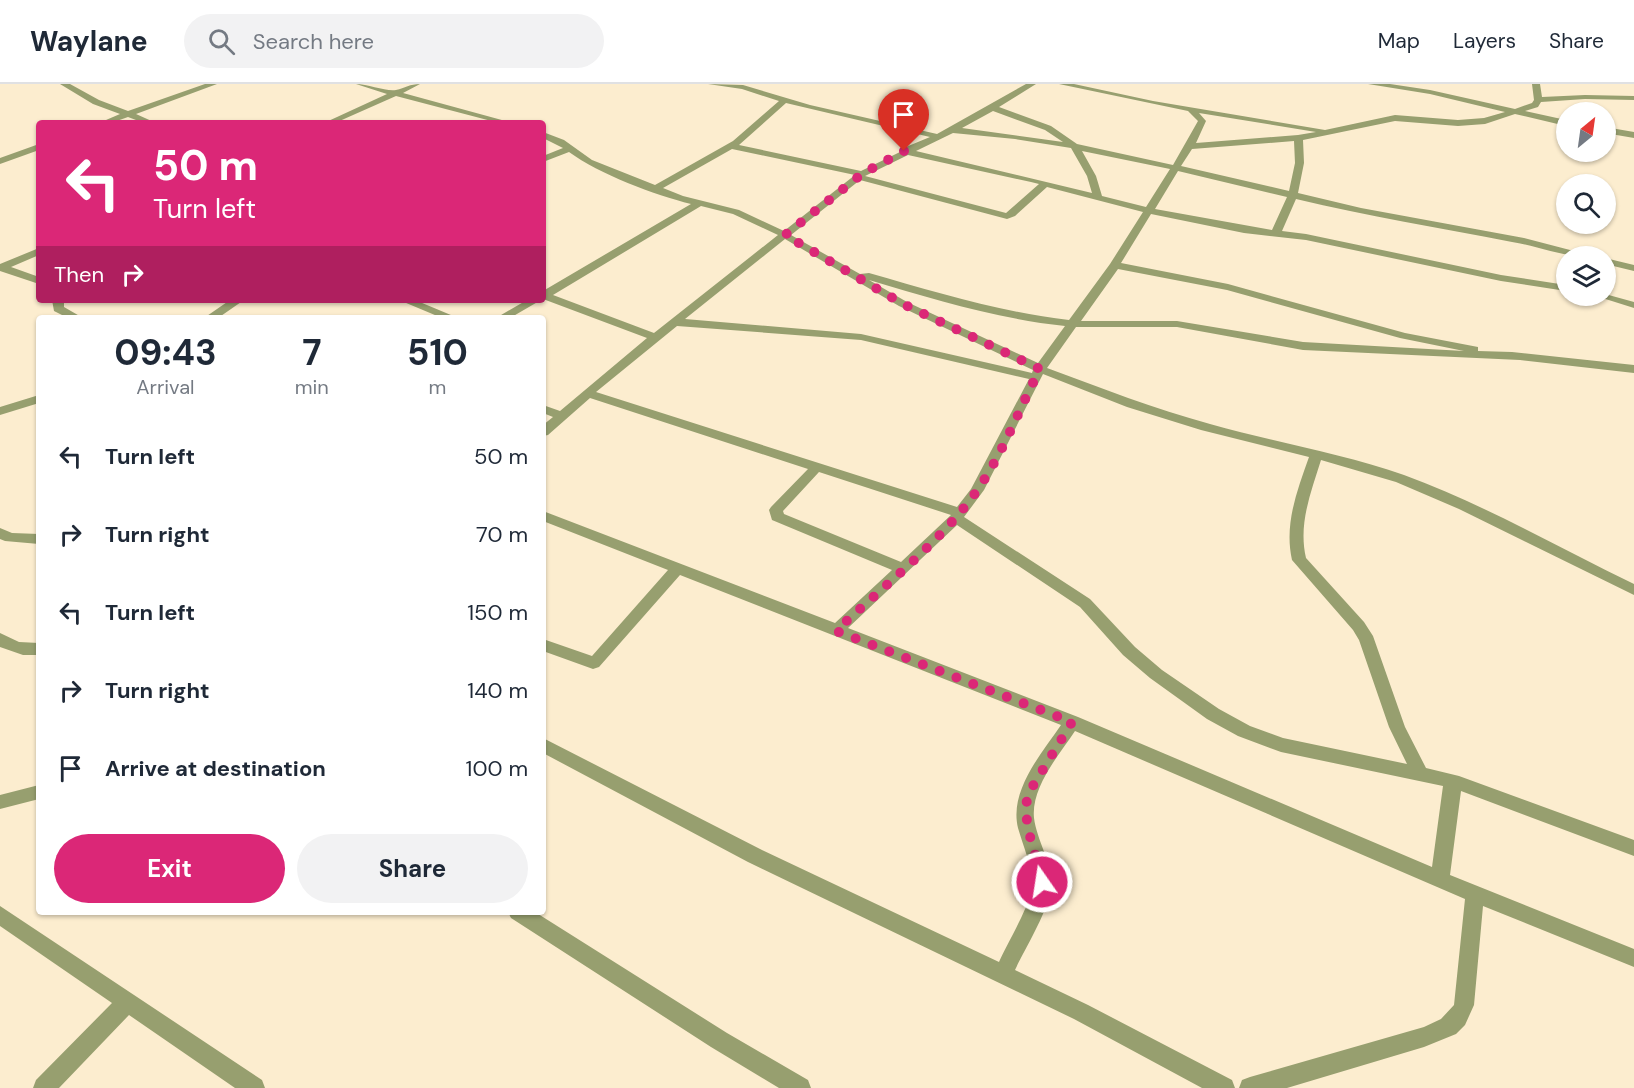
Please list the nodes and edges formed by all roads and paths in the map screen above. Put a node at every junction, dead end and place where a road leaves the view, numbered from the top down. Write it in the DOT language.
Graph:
graph roads {
  1 [pos="64,84"];
  2 [pos="213,84"];
  3 [pos="360,84"];
  4 [pos="416,84"];
  5 [pos="712,84"];
  6 [pos="1032,84"];
  7 [pos="1063,84"];
  8 [pos="1372,84"];
  9 [pos="1536,84"];
  10 [pos="1020,86"];
  11 [pos="396,93"];
  12 [pos="782,96"];
  13 [pos="1634,98"];
  14 [pos="1538,100"];
  15 [pos="994,108"];
  16 [pos="1191,109"];
  17 [pos="1517,112"];
  18 [pos="128,114"];
  19 [pos="491,117"];
  20 [pos="112,120"];
  21 [pos="144,120"];
  22 [pos="335,120"];
  23 [pos="486,120"];
  24 [pos="500,120"];
  25 [pos="1556,121"];
  26 [pos="950,130"];
  27 [pos="1329,131"];
  28 [pos="1616,131"];
  29 [pos="1634,135"];
  30 [pos="546,136"];
  31 [pos="936,136"];
  32 [pos="1298,138"];
  33 [pos="730,146"];
  34 [pos="1190,146"];
  35 [pos="1078,147"];
  36 [pos="36,148"];
  37 [pos="570,148"];
  38 [pos="904,151"];
  39 [pos="546,158"];
  40 [pos="0,161"];
  41 [pos="1176,168"];
  42 [pos="860,175"];
  43 [pos="1046,183"];
  44 [pos="656,189"];
  45 [pos="1294,194"];
  46 [pos="1098,198"];
  47 [pos="699,203"];
  48 [pos="1149,211"];
  49 [pos="1276,233"];
  50 [pos="785,235"];
  51 [pos="1556,248"];
  52 [pos="36,252"];
  53 [pos="1616,264"];
  54 [pos="1115,265"];
  55 [pos="837,266"];
  56 [pos="0,268"];
  57 [pos="1634,268"];
  58 [pos="36,280"];
  59 [pos="1556,286"];
  60 [pos="546,294"];
  61 [pos="546,297"];
  62 [pos="1616,300"];
  63 [pos="58,303"];
  64 [pos="233,303"];
  65 [pos="413,303"];
  66 [pos="530,303"];
  67 [pos="1634,305"];
  68 [pos="71,315"];
  69 [pos="215,315"];
  70 [pos="444,315"];
  71 [pos="508,315"];
  72 [pos="674,322"];
  73 [pos="1073,324"];
  74 [pos="655,337"];
  75 [pos="1520,357"];
  76 [pos="1634,369"];
  77 [pos="1037,373"];
  78 [pos="587,393"];
  79 [pos="36,400"];
  80 [pos="0,401"];
  81 [pos="15,404"];
  82 [pos="36,409"];
  83 [pos="546,410"];
  84 [pos="0,411"];
  85 [pos="561,416"];
  86 [pos="546,429"];
  87 [pos="1316,454"];
  88 [pos="817,467"];
  89 [pos="958,515"];
  90 [pos="546,517"];
  91 [pos="0,533"];
  92 [pos="36,539"];
  93 [pos="902,568"];
  94 [pos="676,569"];
  95 [pos="1634,590"];
  96 [pos="836,631"];
  97 [pos="3,646"];
  98 [pos="546,646"];
  99 [pos="36,649"];
  100 [pos="1072,722"];
  101 [pos="546,747"];
  102 [pos="1420,773"];
  103 [pos="1453,781"];
  104 [pos="36,793"];
  105 [pos="0,802"];
  106 [pos="1634,848"];
  107 [pos="1440,879"];
  108 [pos="1475,894"];
  109 [pos="0,915"];
  110 [pos="523,915"];
  111 [pos="1634,958"];
  112 [pos="1004,975"];
  113 [pos="127,1002"];
  114 [pos="44,1088"];
  115 [pos="254,1088"];
  116 [pos="800,1088"];
  117 [pos="1224,1088"];
  118 [pos="1251,1088"];
  1 -- 18 [label="street"];
  2 -- 18 [label="street"];
  3 -- 11 [label="street"];
  4 -- 11 [label="street"];
  5 -- 12 [label="street"];
  6 -- 10 [label="street"];
  7 -- 16 [label="street"];
  8 -- 17 [label="street"];
  9 -- 14 [label="street"];
  10 -- 15 [label="street"];
  11 -- 19 [label="street"];
  11 -- 22 [label="street"];
  12 -- 31 [label="street"];
  12 -- 33 [label="street"];
  13 -- 14 [label="street"];
  14 -- 17 [label="street"];
  15 -- 26 [label="street"];
  15 -- 35 [label="street"];
  16 -- 27 [label="street"];
  16 -- 34 [label="street"];
  17 -- 25 [label="street"];
  17 -- 27 [label="street"];
  18 -- 20 [label="street"];
  18 -- 21 [label="street"];
  19 -- 23 [label="street"];
  19 -- 24 [label="street"];
  26 -- 31 [label="street"];
  26 -- 35 [label="street"];
  27 -- 32 [label="street"];
  28 -- 29 [label="street"];
  30 -- 37 [label="street"];
  31 -- 38 [label="street"];
  32 -- 34 [label="street"];
  32 -- 45 [label="street"];
  33 -- 42 [label="street"];
  33 -- 44 [label="street"];
  34 -- 41 [label="street"];
  35 -- 41 [label="street"];
  35 -- 46 [label="street"];
  36 -- 40 [label="street"];
  37 -- 39 [label="street"];
  37 -- 44 [label="street"];
  38 -- 42 [label="street"];
  38 -- 43 [label="street"];
  41 -- 45 [label="street"];
  41 -- 48 [label="street"];
  42 -- 43 [label="street"];
  42 -- 50 [label="street"];
  43 -- 46 [label="street"];
  44 -- 47 [label="street"];
  45 -- 49 [label="street"];
  45 -- 51 [label="street"];
  46 -- 48 [label="street"];
  47 -- 50 [label="street"];
  47 -- 60 [label="street"];
  48 -- 49 [label="street"];
  48 -- 54 [label="street"];
  49 -- 59 [label="street"];
  50 -- 55 [label="street"];
  50 -- 72 [label="street"];
  52 -- 56 [label="street"];
  53 -- 57 [label="street"];
  54 -- 73 [label="street"];
  54 -- 75 [label="street"];
  55 -- 73 [label="street"];
  55 -- 77 [label="street"];
  56 -- 58 [label="street"];
  61 -- 74 [label="street"];
  62 -- 67 [label="street"];
  63 -- 68 [label="street"];
  64 -- 69 [label="street"];
  65 -- 70 [label="street"];
  66 -- 71 [label="street"];
  72 -- 74 [label="street"];
  72 -- 77 [label="street"];
  73 -- 75 [label="street"];
  73 -- 77 [label="street"];
  74 -- 78 [label="street"];
  75 -- 76 [label="street"];
  77 -- 87 [label="street"];
  77 -- 89 [label="street"];
  78 -- 85 [label="street"];
  78 -- 88 [label="street"];
  79 -- 81 [label="street"];
  80 -- 81 [label="street"];
  81 -- 82 [label="street"];
  81 -- 84 [label="street"];
  83 -- 85 [label="street"];
  85 -- 86 [label="street"];
  87 -- 95 [label="street"];
  87 -- 102 [label="street"];
  88 -- 89 [label="street"];
  88 -- 93 [label="street"];
  89 -- 93 [label="street"];
  89 -- 102 [label="street"];
  90 -- 94 [label="street"];
  91 -- 92 [label="street"];
  93 -- 96 [label="street"];
  94 -- 96 [label="street"];
  94 -- 98 [label="street"];
  96 -- 100 [label="street"];
  97 -- 99 [label="street"];
  100 -- 107 [label="street"];
  100 -- 112 [label="street"];
  101 -- 112 [label="street"];
  102 -- 103 [label="street"];
  103 -- 106 [label="street"];
  103 -- 107 [label="street"];
  104 -- 105 [label="street"];
  107 -- 108 [label="street"];
  108 -- 111 [label="street"];
  108 -- 118 [label="street"];
  109 -- 113 [label="street"];
  110 -- 116 [label="street"];
  112 -- 117 [label="street"];
  113 -- 114 [label="street"];
  113 -- 115 [label="street"];
}
